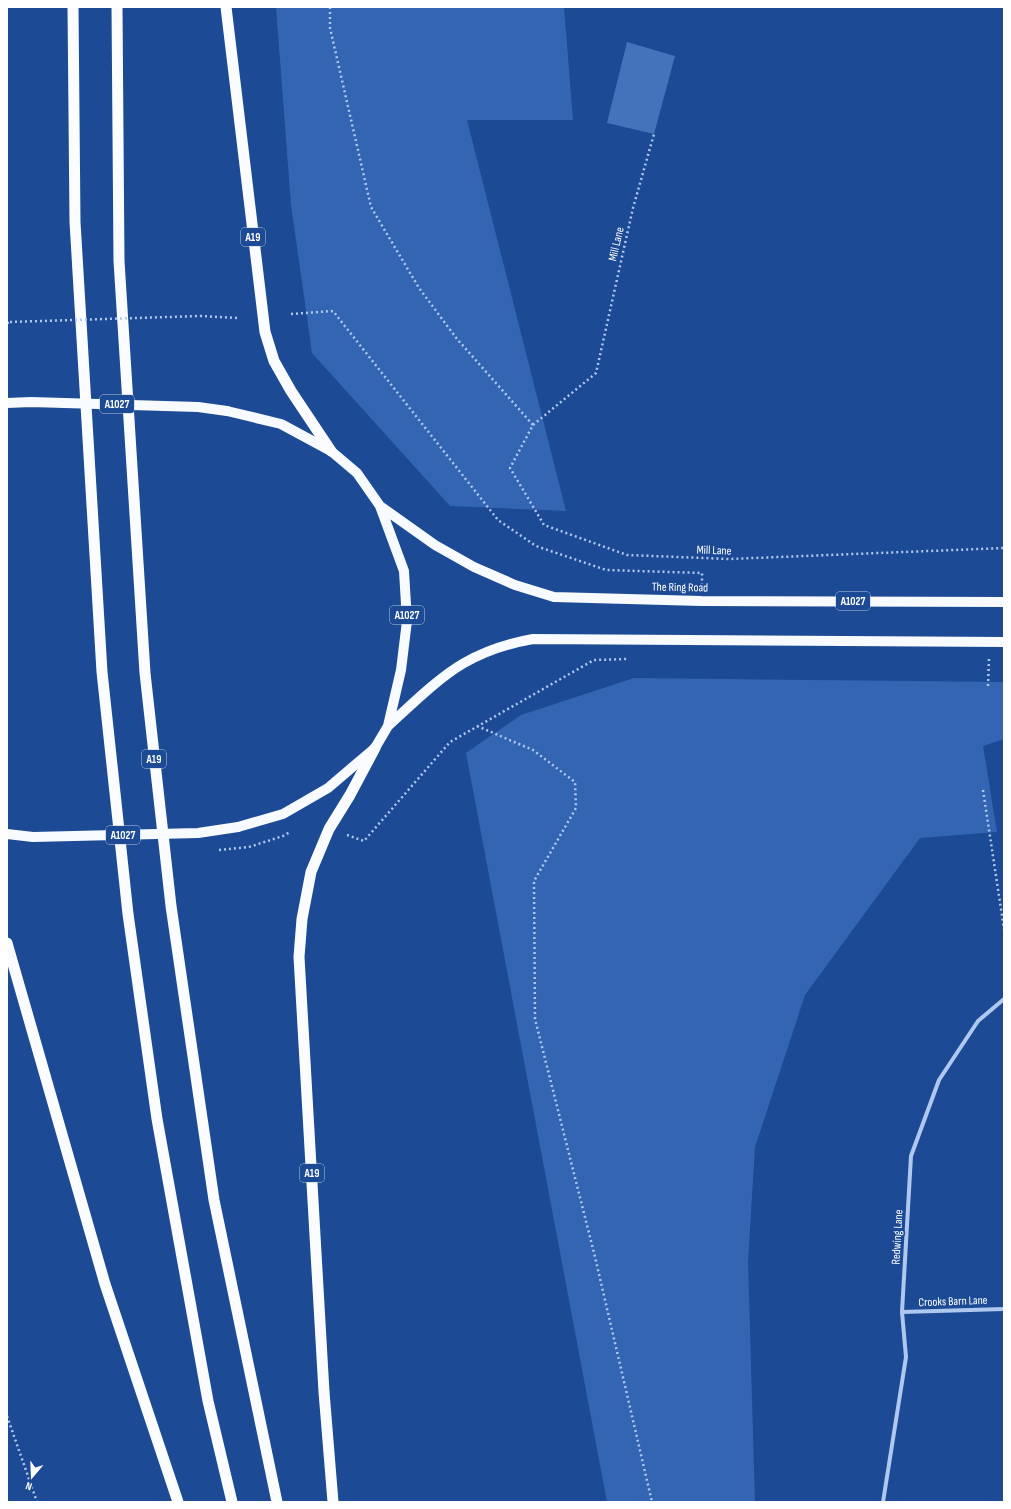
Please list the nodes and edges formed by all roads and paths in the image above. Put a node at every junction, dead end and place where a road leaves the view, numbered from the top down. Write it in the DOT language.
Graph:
graph roads {
  1 [pos="73,7"];
  2 [pos="117,7"];
  3 [pos="226,7"];
  4 [pos="330,7"];
  5 [pos="654,134"];
  6 [pos="291,314"];
  7 [pos="238,318"];
  8 [pos="8,323"];
  9 [pos="7,404"];
  10 [pos="533,425"];
  11 [pos="331,451"];
  12 [pos="380,506"];
  13 [pos="1004,548"];
  14 [pos="702,600"];
  15 [pos="1004,602"];
  16 [pos="989,642"];
  17 [pos="1004,642"];
  18 [pos="632,659"];
  19 [pos="988,686"];
  20 [pos="388,726"];
  21 [pos="477,726"];
  22 [pos="375,748"];
  23 [pos="983,790"];
  24 [pos="295,829"];
  25 [pos="329,829"];
  26 [pos="7,834"];
  27 [pos="249,846"];
  28 [pos="1004,928"];
  29 [pos="7,943"];
  30 [pos="1004,998"];
  31 [pos="1004,1309"];
  32 [pos="902,1312"];
  33 [pos="7,1416"];
  34 [pos="37,1502"];
  35 [pos="178,1502"];
  36 [pos="232,1502"];
  37 [pos="277,1502"];
  38 [pos="333,1502"];
  39 [pos="652,1502"];
  40 [pos="882,1502"];
  1 -- 36 [label="highway"];
  2 -- 37 [label="highway, A19"];
  3 -- 11 [label="highway, A19"];
  4 -- 10 [label="path"];
  5 -- 10 [label="path, Mill Lane"];
  6 -- 14 [label="path"];
  7 -- 8 [label="path, bridge"];
  9 -- 11 [label="main road, A1027, bridge"];
  10 -- 13 [label="path, Mill Lane"];
  11 -- 12 [label="main road, A1027"];
  12 -- 14 [label="main road, The Ring Road / A1027"];
  12 -- 20 [label="main road, A1027"];
  14 -- 15 [label="main road, The Ring Road / A1027"];
  16 -- 17 [label="main road, A1027"];
  16 -- 19 [label="path"];
  16 -- 20 [label="main road, A1027"];
  18 -- 21 [label="path"];
  20 -- 22 [label="main road, A1027"];
  21 -- 25 [label="path"];
  21 -- 39 [label="path"];
  22 -- 25 [label="highway, A19"];
  22 -- 26 [label="main road, A1027, bridge"];
  23 -- 28 [label="path"];
  24 -- 27 [label="path"];
  25 -- 38 [label="highway, A19"];
  29 -- 35 [label="highway"];
  30 -- 32 [label="street, Redwing Lane"];
  31 -- 32 [label="street, Crooks Barn Lane"];
  32 -- 40 [label="street, Redwing Lane"];
  33 -- 34 [label="path"];
}
